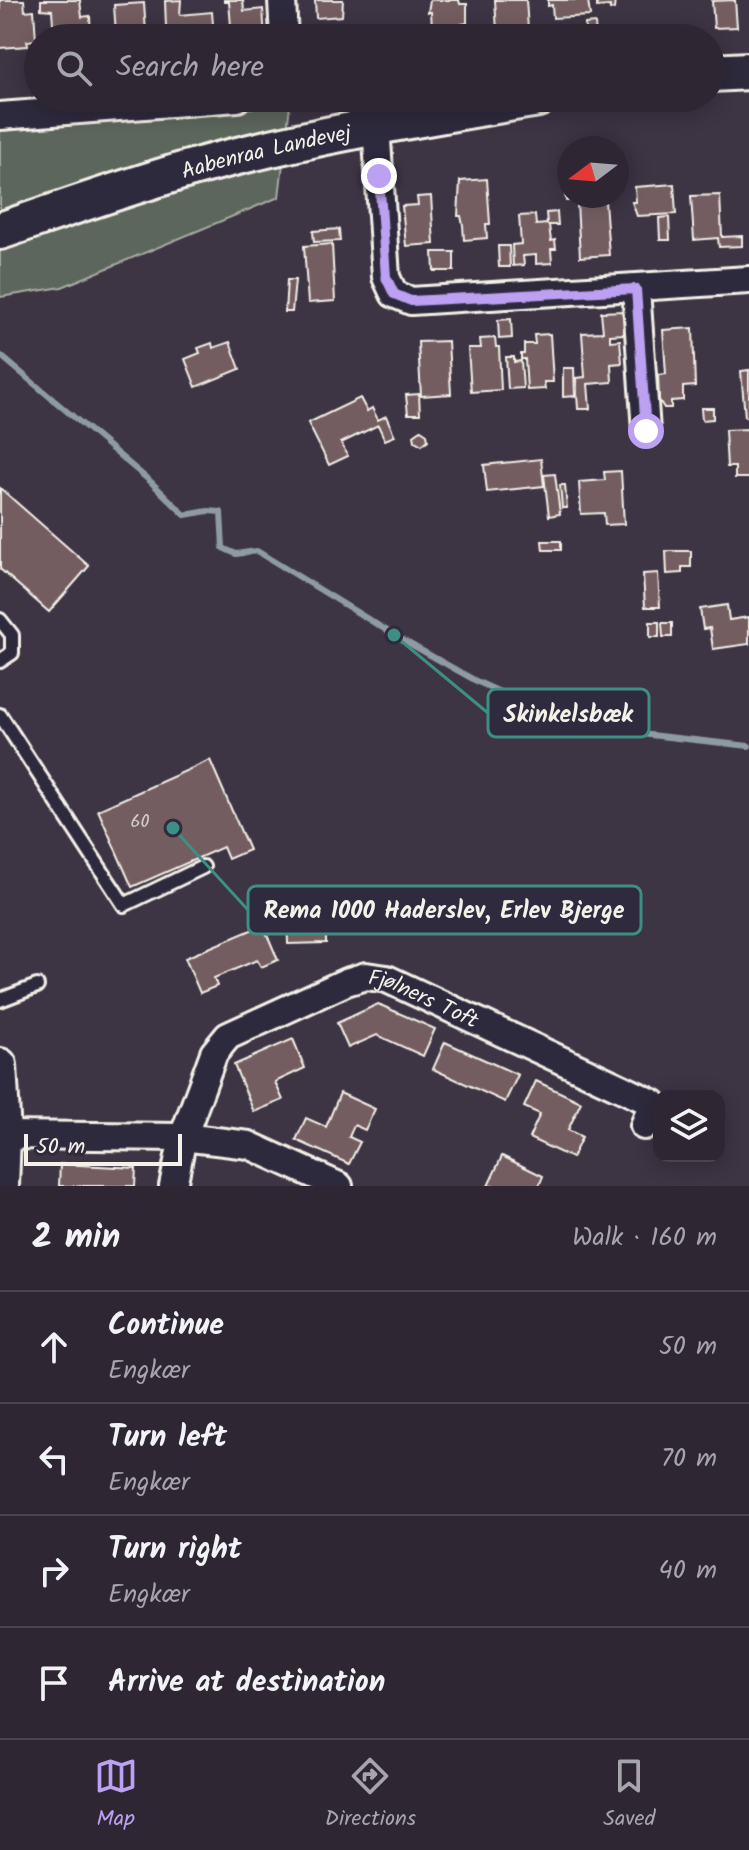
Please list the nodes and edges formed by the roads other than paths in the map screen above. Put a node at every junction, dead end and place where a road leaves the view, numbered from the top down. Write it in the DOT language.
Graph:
graph roads {
  1 [pos="282,0"];
  2 [pos="283,24"];
  3 [pos="749,71"];
  4 [pos="725,72"];
  5 [pos="53,112"];
  6 [pos="454,112"];
  7 [pos="0,116"];
  8 [pos="376,125"];
  9 [pos="0,231"];
  10 [pos="749,280"];
  11 [pos="636,289"];
  12 [pos="646,431"];
  13 [pos="0,620"];
  14 [pos="0,661"];
  15 [pos="0,715"];
  16 [pos="203,867"];
  17 [pos="37,986"];
  18 [pos="0,1000"];
  19 [pos="0,1065"];
  20 [pos="644,1126"];
  21 [pos="4,1135"];
  22 [pos="183,1137"];
  23 [pos="1,1186"];
  24 [pos="173,1186"];
  25 [pos="339,1186"];
  1 -- 2 [label="street"];
  3 -- 4 [label="main road"];
  5 -- 7 [label="street"];
  6 -- 8 [label="main road, Aabenraa Landevej"];
  8 -- 9 [label="main road, Aabenraa Landevej"];
  8 -- 11 [label="street"];
  10 -- 11 [label="street"];
  11 -- 12 [label="street"];
  13 -- 14 [label="lane"];
  15 -- 16 [label="lane"];
  17 -- 18 [label="lane"];
  19 -- 21 [label="street"];
  20 -- 22 [label="street, Fjølners Toft"];
  21 -- 22 [label="street"];
  21 -- 23 [label="street"];
  22 -- 24 [label="street"];
  22 -- 25 [label="street"];
}
